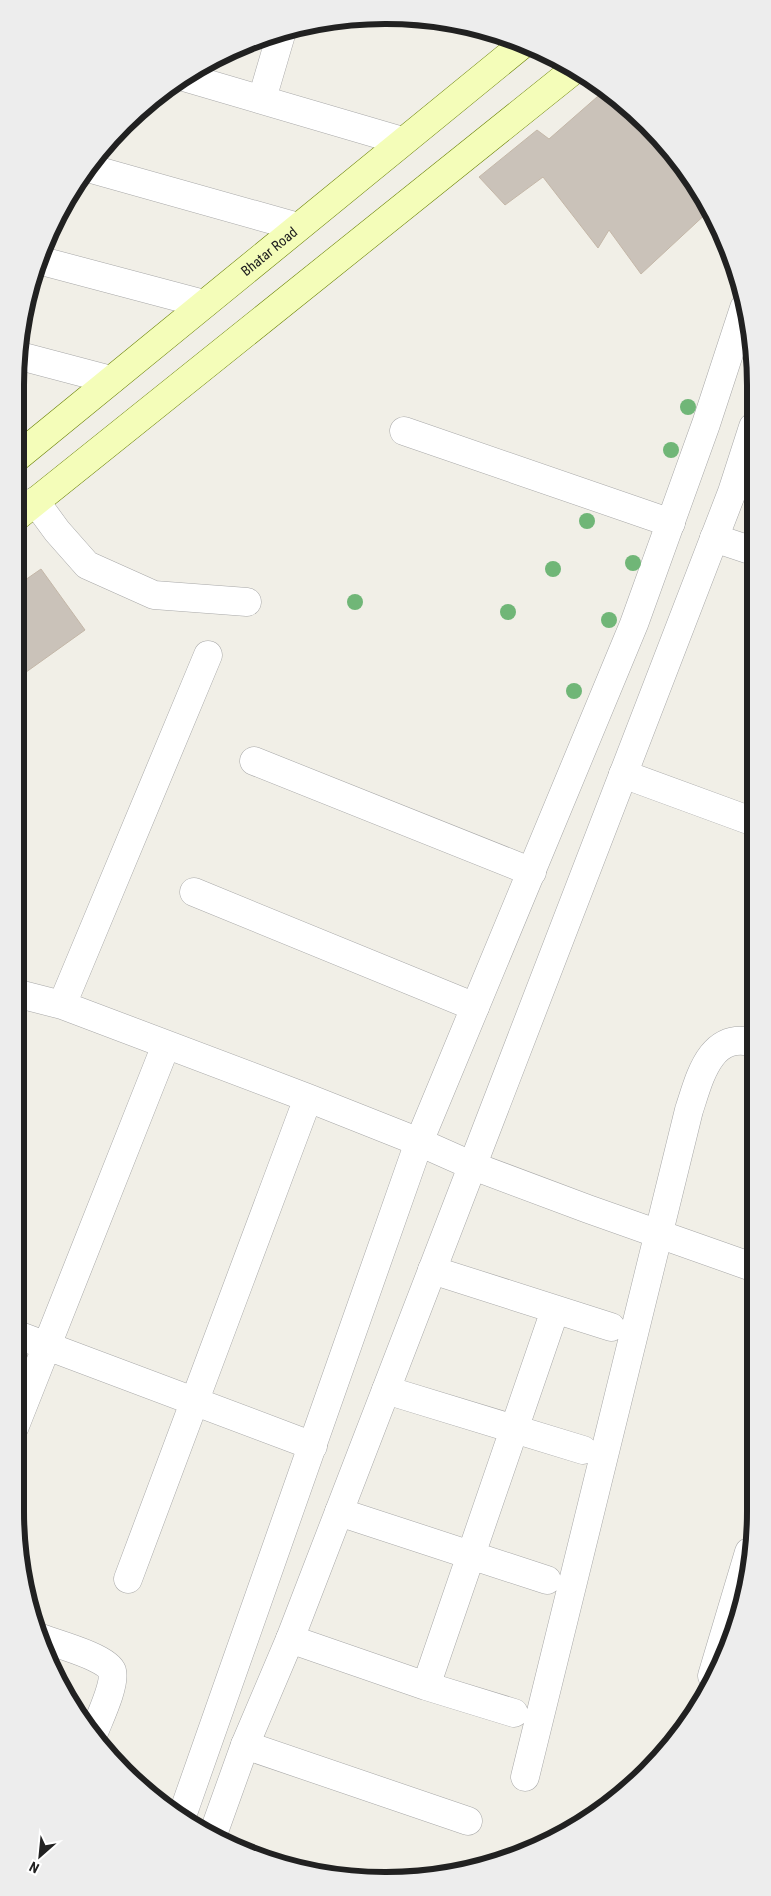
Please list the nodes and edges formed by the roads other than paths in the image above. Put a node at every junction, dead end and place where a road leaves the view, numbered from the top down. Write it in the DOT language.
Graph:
graph roads {
  1 [pos="279,40"];
  2 [pos="517,49"];
  3 [pos="569,74"];
  4 [pos="193,80"];
  5 [pos="262,99"];
  6 [pos="402,141"];
  7 [pos="95,170"];
  8 [pos="298,227"];
  9 [pos="46,262"];
  10 [pos="204,304"];
  11 [pos="741,318"];
  12 [pos="25,357"];
  13 [pos="111,380"];
  14 [pos="404,431"];
  15 [pos="747,444"];
  16 [pos="24,452"];
  17 [pos="25,510"];
  18 [pos="670,523"];
  19 [pos="714,538"];
  20 [pos="747,549"];
  21 [pos="247,602"];
  22 [pos="208,655"];
  23 [pos="254,761"];
  24 [pos="623,774"];
  25 [pos="747,819"];
  26 [pos="532,872"];
  27 [pos="194,892"];
  28 [pos="24,997"];
  29 [pos="62,1005"];
  30 [pos="475,1008"];
  31 [pos="747,1042"];
  32 [pos="166,1045"];
  33 [pos="308,1098"];
  34 [pos="419,1142"];
  35 [pos="473,1166"];
  36 [pos="659,1234"];
  37 [pos="747,1265"];
  38 [pos="432,1270"];
  39 [pos="555,1310"];
  40 [pos="611,1328"];
  41 [pos="24,1337"];
  42 [pos="47,1346"];
  43 [pos="386,1390"];
  44 [pos="194,1402"];
  45 [pos="24,1404"];
  46 [pos="514,1430"];
  47 [pos="313,1446"];
  48 [pos="583,1450"];
  49 [pos="339,1512"];
  50 [pos="470,1557"];
  51 [pos="128,1579"];
  52 [pos="546,1580"];
  53 [pos="739,1585"];
  54 [pos="290,1639"];
  55 [pos="48,1641"];
  56 [pos="720,1648"];
  57 [pos="426,1686"];
  58 [pos="514,1713"];
  59 [pos="96,1727"];
  60 [pos="246,1745"];
  61 [pos="526,1777"];
  62 [pos="184,1810"];
  63 [pos="468,1821"];
  64 [pos="215,1829"];
  1 -- 5 [label="street"];
  2 -- 6 [label="main road, Bhatar Road"];
  3 -- 17 [label="main road"];
  4 -- 5 [label="street"];
  5 -- 6 [label="street"];
  6 -- 8 [label="main road, Bhatar Road"];
  7 -- 8 [label="street"];
  8 -- 10 [label="main road, Bhatar Road"];
  9 -- 10 [label="street"];
  10 -- 13 [label="main road, Bhatar Road"];
  11 -- 18 [label="street"];
  12 -- 13 [label="street"];
  13 -- 16 [label="main road, Bhatar Road"];
  14 -- 18 [label="street"];
  15 -- 19 [label="street"];
  17 -- 21 [label="street"];
  18 -- 26 [label="street"];
  19 -- 20 [label="street"];
  19 -- 24 [label="street"];
  22 -- 29 [label="street"];
  23 -- 26 [label="street"];
  24 -- 25 [label="street"];
  24 -- 35 [label="street"];
  26 -- 30 [label="street"];
  27 -- 30 [label="street"];
  28 -- 29 [label="street"];
  29 -- 32 [label="street"];
  30 -- 34 [label="street"];
  31 -- 36 [label="street"];
  32 -- 33 [label="street"];
  32 -- 42 [label="street"];
  33 -- 34 [label="street"];
  33 -- 44 [label="street"];
  34 -- 35 [label="street"];
  34 -- 47 [label="street"];
  35 -- 36 [label="street"];
  35 -- 38 [label="street"];
  36 -- 37 [label="street"];
  36 -- 61 [label="street"];
  38 -- 39 [label="street"];
  38 -- 43 [label="street"];
  39 -- 40 [label="street"];
  39 -- 46 [label="street"];
  41 -- 42 [label="street"];
  42 -- 44 [label="street"];
  42 -- 45 [label="street"];
  43 -- 46 [label="street"];
  43 -- 49 [label="street"];
  44 -- 47 [label="street"];
  44 -- 51 [label="street"];
  46 -- 48 [label="street"];
  46 -- 50 [label="street"];
  47 -- 62 [label="street"];
  49 -- 50 [label="street"];
  49 -- 54 [label="street"];
  50 -- 52 [label="street"];
  50 -- 57 [label="street"];
  53 -- 56 [label="street"];
  54 -- 57 [label="street"];
  54 -- 60 [label="street"];
  55 -- 59 [label="street"];
  57 -- 58 [label="street"];
  60 -- 63 [label="street"];
  60 -- 64 [label="street"];
}
